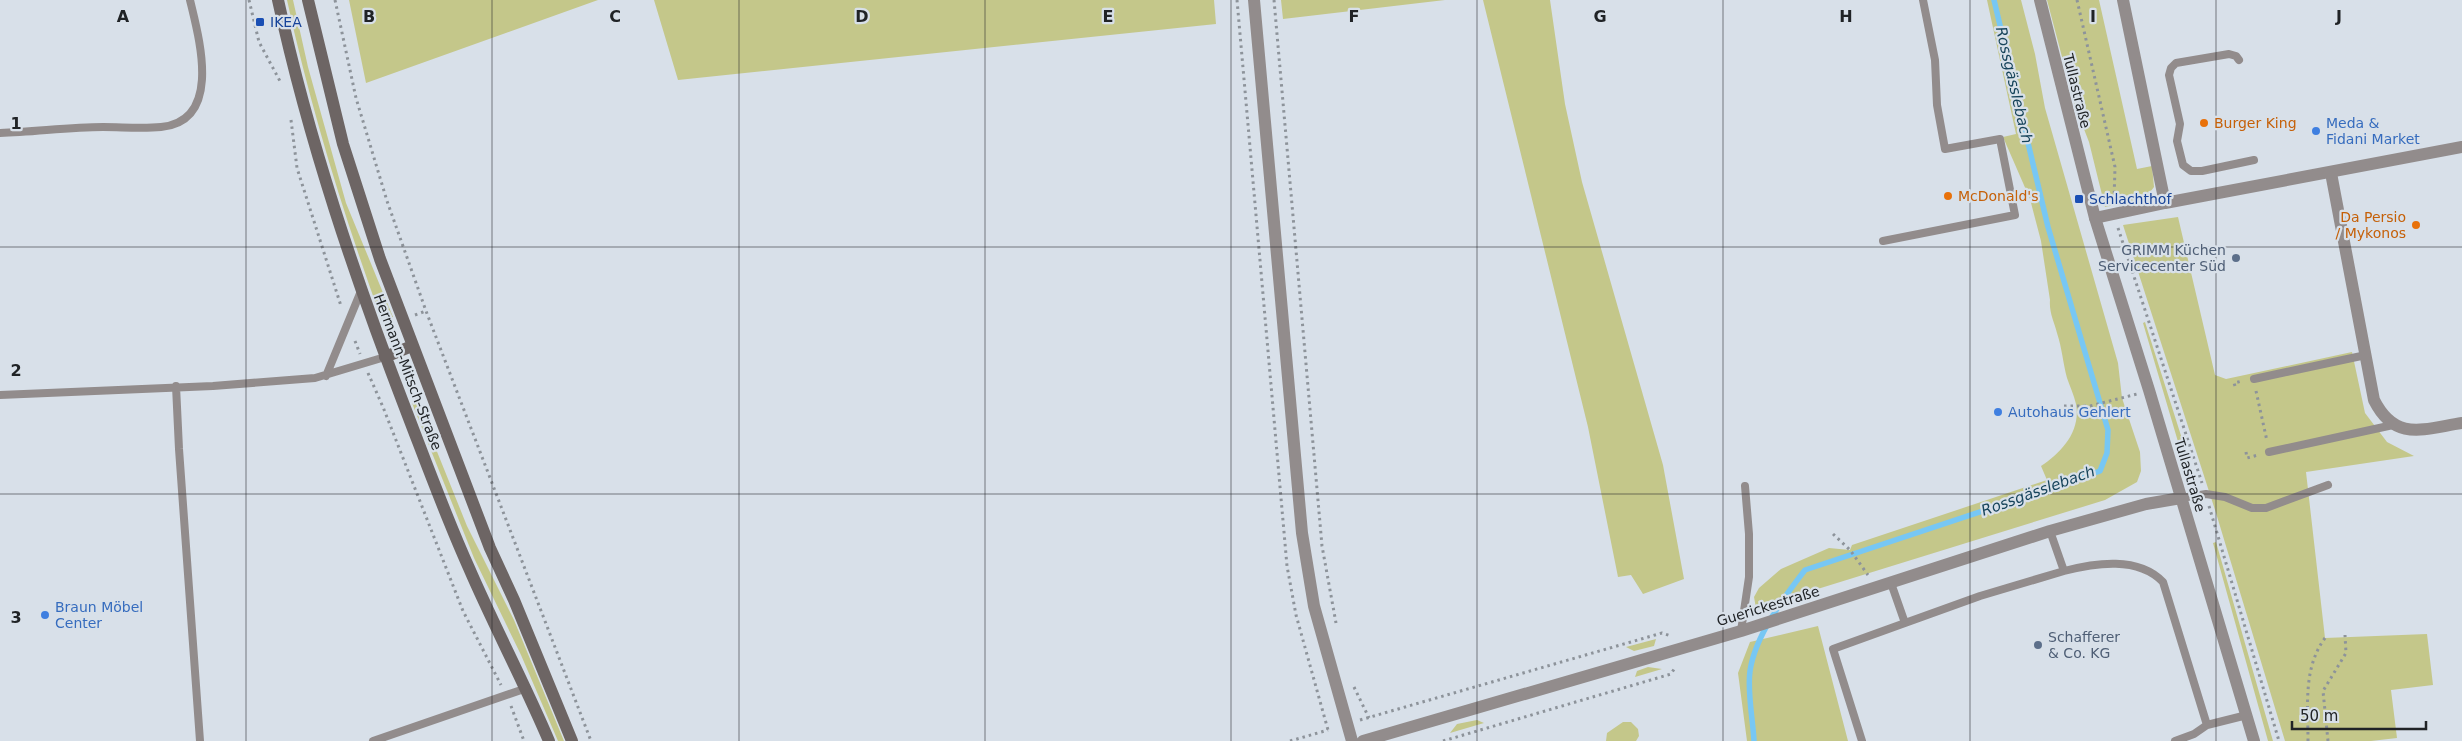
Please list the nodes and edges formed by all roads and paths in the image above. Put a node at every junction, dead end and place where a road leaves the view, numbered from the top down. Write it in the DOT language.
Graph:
graph roads {
  1 [pos="190,0"];
  2 [pos="249,0"];
  3 [pos="278,0"];
  4 [pos="308,0"];
  5 [pos="335,0"];
  6 [pos="1254,0"];
  7 [pos="1274,0"];
  8 [pos="1923,0"];
  9 [pos="2040,0"];
  10 [pos="2077,0"];
  11 [pos="2123,0"];
  12 [pos="2238,60"];
  13 [pos="282,87"];
  14 [pos="289,111"];
  15 [pos="0,133"];
  16 [pos="2462,147"];
  17 [pos="2254,160"];
  18 [pos="2330,173"];
  19 [pos="2165,203"];
  20 [pos="2113,215"];
  21 [pos="2095,218"];
  22 [pos="1883,241"];
  23 [pos="361,291"];
  24 [pos="344,335"];
  25 [pos="412,346"];
  26 [pos="2366,355"];
  27 [pos="385,356"];
  28 [pos="326,376"];
  29 [pos="2254,379"];
  30 [pos="176,386"];
  31 [pos="2235,386"];
  32 [pos="2149,390"];
  33 [pos="0,395"];
  34 [pos="2064,406"];
  35 [pos="383,407"];
  36 [pos="2462,423"];
  37 [pos="2393,425"];
  38 [pos="2246,452"];
  39 [pos="2269,452"];
  40 [pos="2328,485"];
  41 [pos="1745,486"];
  42 [pos="2206,494"];
  43 [pos="2181,498"];
  44 [pos="2050,531"];
  45 [pos="1833,534"];
  46 [pos="1858,560"];
  47 [pos="2064,571"];
  48 [pos="1891,583"];
  49 [pos="1905,623"];
  50 [pos="1741,631"];
  51 [pos="1338,632"];
  52 [pos="2345,635"];
  53 [pos="2325,638"];
  54 [pos="1692,644"];
  55 [pos="1352,680"];
  56 [pos="527,688"];
  57 [pos="506,695"];
  58 [pos="2247,715"];
  59 [pos="1369,718"];
  60 [pos="1347,724"];
  61 [pos="2207,725"];
  62 [pos="200,741"];
  63 [pos="373,741"];
  64 [pos="524,741"];
  65 [pos="549,741"];
  66 [pos="572,741"];
  67 [pos="591,741"];
  68 [pos="1290,741"];
  69 [pos="1352,741"];
  70 [pos="1362,741"];
  71 [pos="1443,741"];
  72 [pos="1862,741"];
  73 [pos="2175,741"];
  74 [pos="2254,741"];
  75 [pos="2279,741"];
  76 [pos="2308,741"];
  77 [pos="2328,741"];
  1 -- 15 [label="lane"];
  2 -- 13 [label="path"];
  3 -- 23 [label="main road, Hermann-Mitsch-Straße"];
  4 -- 25 [label="main road, Hermann-Mitsch-Straße"];
  5 -- 67 [label="path"];
  6 -- 60 [label="street"];
  7 -- 51 [label="path"];
  8 -- 22 [label="lane"];
  9 -- 21 [label="street, Tullastraße"];
  10 -- 20 [label="path"];
  11 -- 19 [label="street"];
  12 -- 17 [label="lane"];
  14 -- 24 [label="path"];
  16 -- 18 [label="street"];
  18 -- 19 [label="street"];
  18 -- 26 [label="street"];
  19 -- 20 [label="street"];
  20 -- 21 [label="street"];
  20 -- 42 [label="path"];
  21 -- 32 [label="street, Tullastraße"];
  23 -- 24 [label="lane"];
  23 -- 27 [label="main road, Hermann-Mitsch-Straße"];
  24 -- 28 [label="lane"];
  25 -- 27 [label="main road"];
  25 -- 66 [label="main road, Hermann-Mitsch-Straße"];
  26 -- 29 [label="lane"];
  26 -- 37 [label="street"];
  27 -- 28 [label="lane"];
  27 -- 56 [label="main road, Hermann-Mitsch-Straße"];
  28 -- 30 [label="lane"];
  29 -- 31 [label="path"];
  29 -- 39 [label="path"];
  30 -- 33 [label="lane"];
  30 -- 62 [label="lane"];
  32 -- 34 [label="path"];
  32 -- 43 [label="street, Tullastraße"];
  35 -- 57 [label="path"];
  36 -- 37 [label="street"];
  37 -- 39 [label="lane"];
  38 -- 39 [label="path"];
  40 -- 42 [label="lane"];
  41 -- 50 [label="lane"];
  42 -- 43 [label="lane"];
  42 -- 75 [label="path"];
  43 -- 44 [label="street, Guerickestraße"];
  43 -- 58 [label="street, Tullastraße"];
  44 -- 47 [label="lane"];
  44 -- 48 [label="street, Guerickestraße"];
  45 -- 46 [label="path"];
  47 -- 49 [label="lane"];
  47 -- 61 [label="lane"];
  48 -- 49 [label="lane"];
  48 -- 50 [label="street, Guerickestraße"];
  49 -- 72 [label="lane"];
  50 -- 54 [label="street, Guerickestraße"];
  52 -- 77 [label="path"];
  53 -- 76 [label="path"];
  54 -- 59 [label="path"];
  54 -- 70 [label="street, Guerickestraße"];
  54 -- 71 [label="path"];
  55 -- 59 [label="path"];
  56 -- 57 [label="lane"];
  56 -- 65 [label="main road, Hermann-Mitsch-Straße"];
  57 -- 63 [label="lane"];
  57 -- 64 [label="path"];
  58 -- 61 [label="lane"];
  58 -- 74 [label="street, Tullastraße"];
  59 -- 60 [label="path"];
  60 -- 68 [label="path"];
  60 -- 69 [label="street"];
  61 -- 73 [label="lane"];
}
